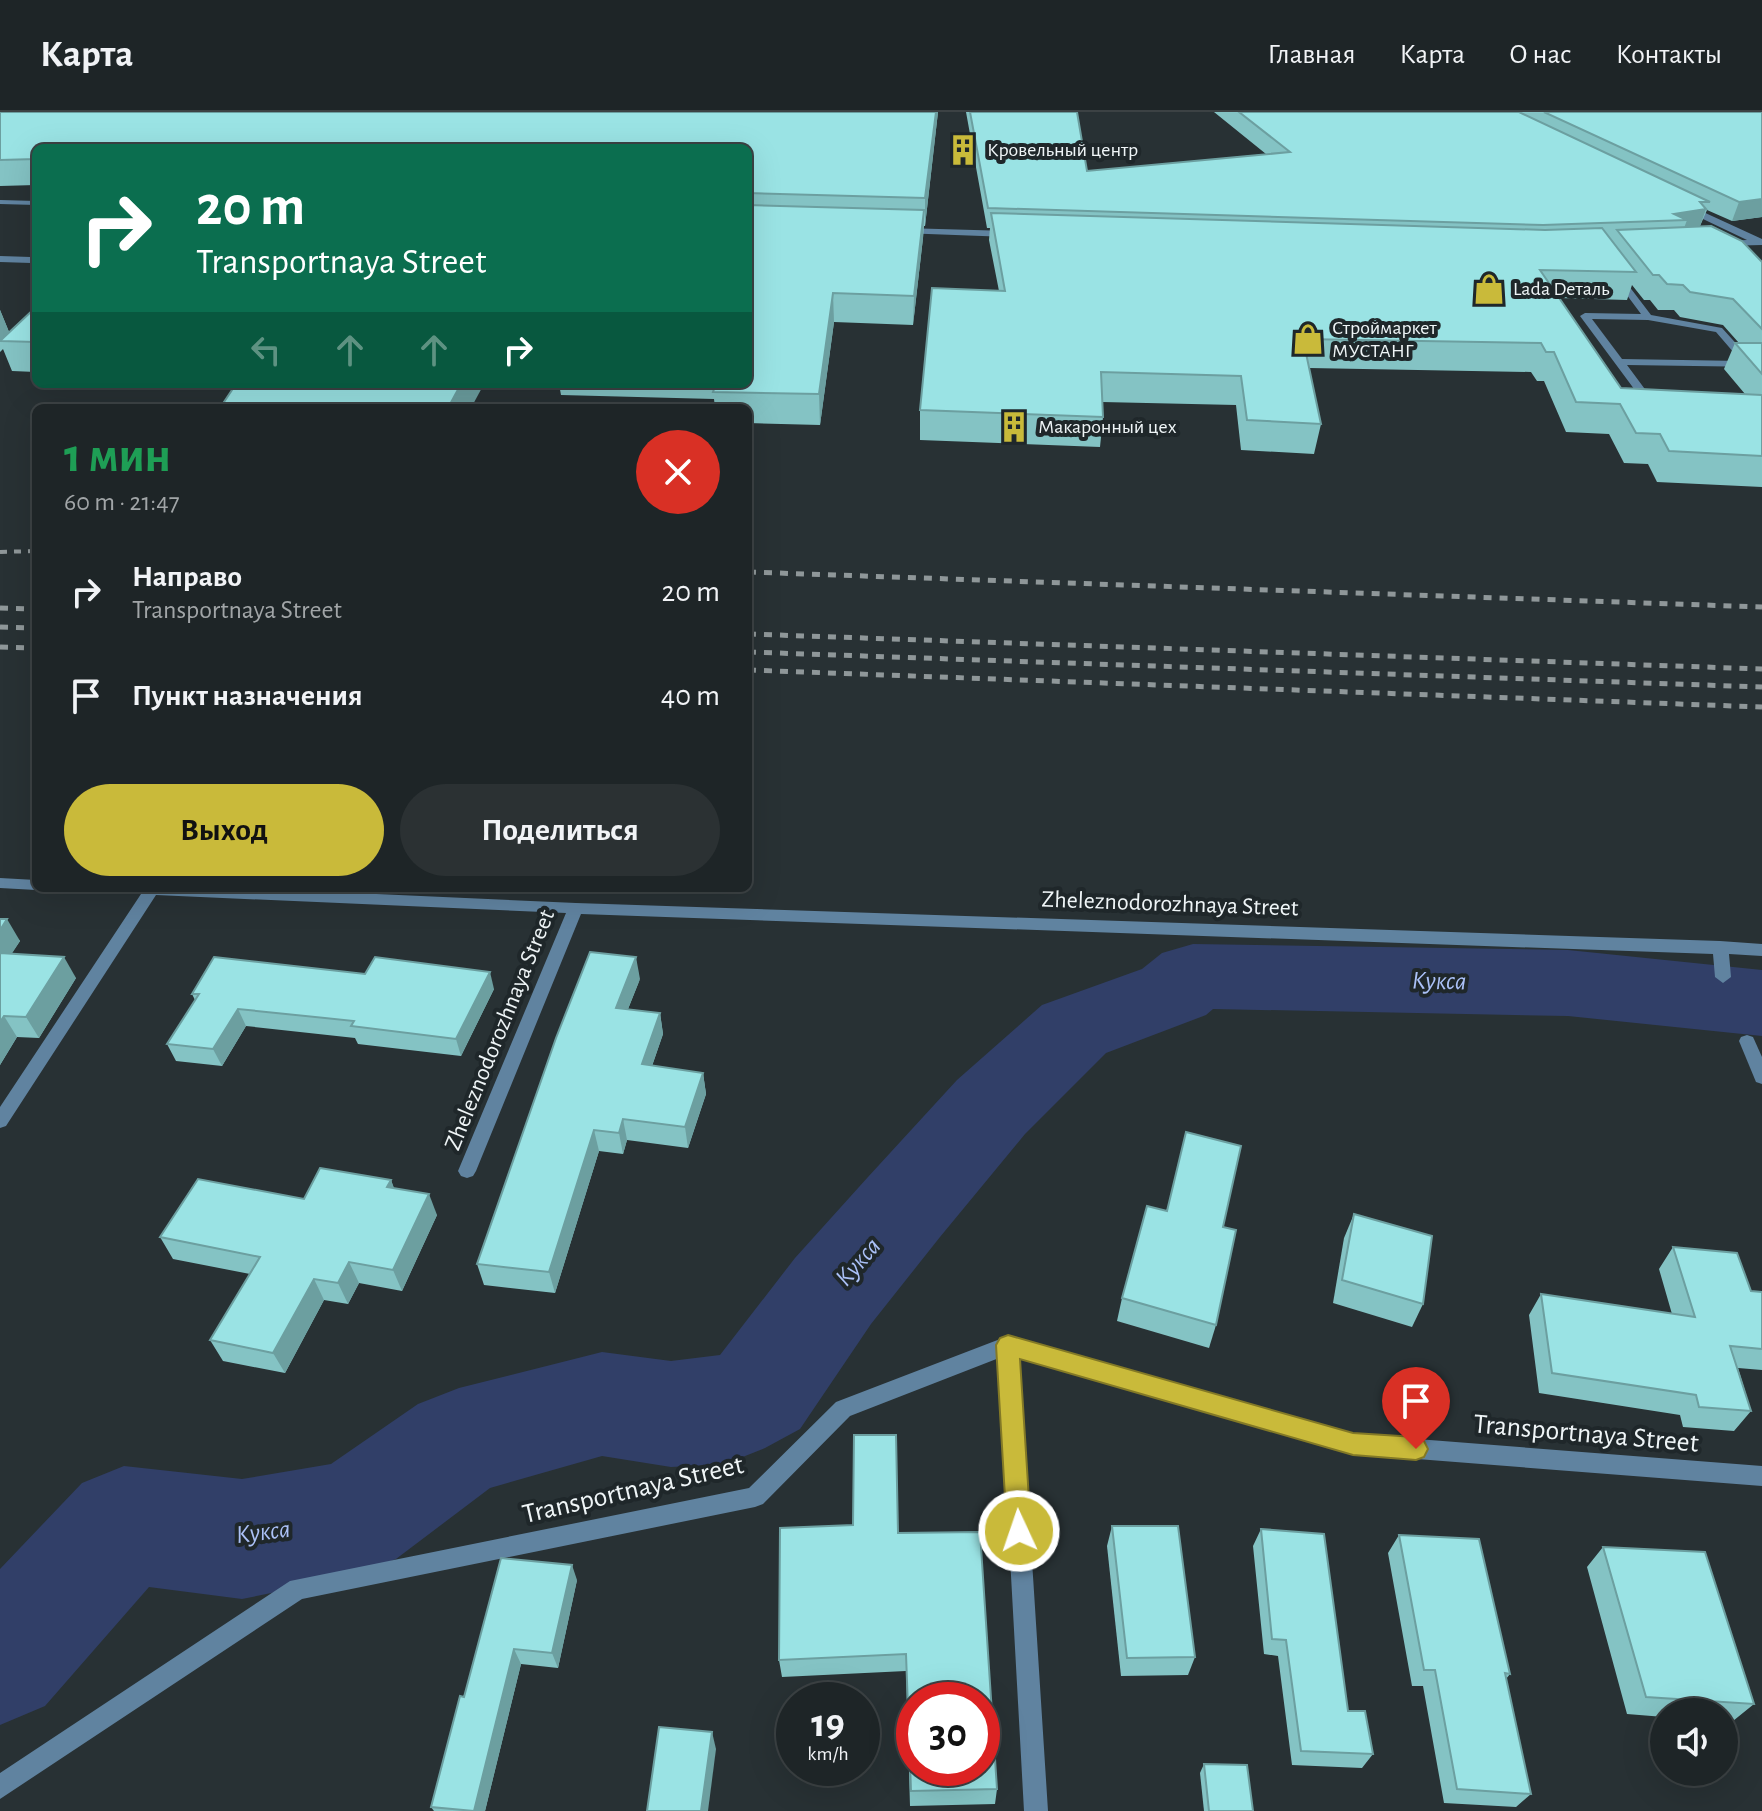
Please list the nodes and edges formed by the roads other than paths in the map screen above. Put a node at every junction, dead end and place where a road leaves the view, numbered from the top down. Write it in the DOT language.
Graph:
graph roads {
  1 [pos="1672,201"];
  2 [pos="0,202"];
  3 [pos="32,203"];
  4 [pos="888,230"];
  5 [pos="1027,235"];
  6 [pos="1717,244"];
  7 [pos="1761,244"];
  8 [pos="0,259"];
  9 [pos="31,260"];
  10 [pos="1605,260"];
  11 [pos="1648,317"];
  12 [pos="1619,362"];
  13 [pos="1749,364"];
  14 [pos="1762,364"];
  15 [pos="1662,401"];
  16 [pos="0,883"];
  17 [pos="32,885"];
  18 [pos="150,892"];
  19 [pos="219,892"];
  20 [pos="576,908"];
  21 [pos="1720,947"];
  22 [pos="1762,950"];
  23 [pos="1723,977"];
  24 [pos="1747,1041"];
  25 [pos="1762,1077"];
  26 [pos="0,1121"];
  27 [pos="467,1171"];
  28 [pos="1008,1345"];
  29 [pos="1762,1476"];
  30 [pos="0,1787"];
  31 [pos="1036,1811"];
  1 -- 7 [label="street"];
  2 -- 3 [label="street"];
  4 -- 5 [label="street"];
  6 -- 7 [label="street"];
  8 -- 9 [label="street"];
  10 -- 11 [label="street"];
  11 -- 12 [label="street"];
  11 -- 13 [label="street"];
  12 -- 13 [label="street"];
  12 -- 15 [label="street"];
  13 -- 14 [label="street"];
  16 -- 17 [label="street"];
  18 -- 26 [label="street"];
  19 -- 20 [label="street, Zheleznodorozhnaya Street"];
  20 -- 21 [label="street, Zheleznodorozhnaya Street"];
  20 -- 27 [label="street, Zheleznodorozhnaya Street"];
  21 -- 22 [label="street, Zheleznodorozhnaya Street"];
  21 -- 23 [label="street"];
  24 -- 25 [label="street"];
  28 -- 29 [label="street, Transportnaya Street"];
  28 -- 30 [label="street, Transportnaya Street"];
  28 -- 31 [label="street"];
}
